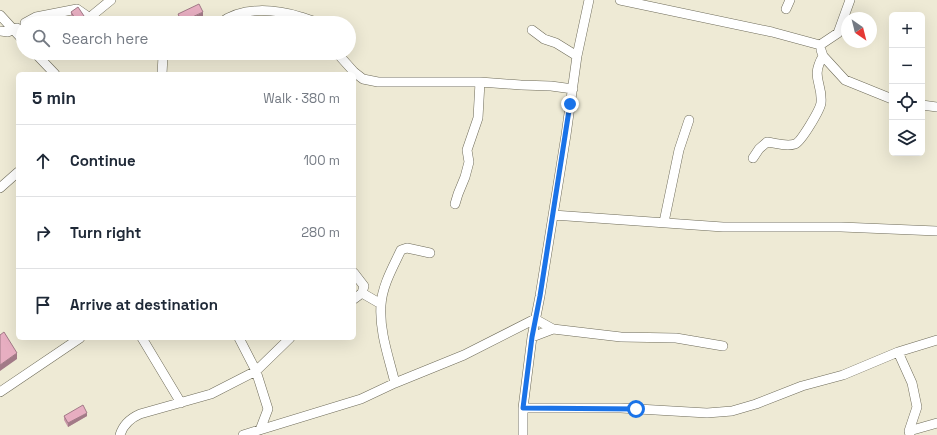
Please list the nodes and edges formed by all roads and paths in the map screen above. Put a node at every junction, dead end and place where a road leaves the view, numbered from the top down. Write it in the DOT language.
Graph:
graph roads {
  1 [pos="111,0"];
  2 [pos="589,0"];
  3 [pos="620,0"];
  4 [pos="790,0"];
  5 [pos="850,0"];
  6 [pos="786,10"];
  7 [pos="0,15"];
  8 [pos="41,16"];
  9 [pos="86,16"];
  10 [pos="91,16"];
  11 [pos="236,16"];
  12 [pos="296,16"];
  13 [pos="14,30"];
  14 [pos="532,30"];
  15 [pos="0,31"];
  16 [pos="820,45"];
  17 [pos="577,56"];
  18 [pos="823,56"];
  19 [pos="41,60"];
  20 [pos="163,60"];
  21 [pos="343,60"];
  22 [pos="52,72"];
  23 [pos="162,72"];
  24 [pos="354,72"];
  25 [pos="356,74"];
  26 [pos="480,82"];
  27 [pos="573,88"];
  28 [pos="889,98"];
  29 [pos="925,105"];
  30 [pos="937,107"];
  31 [pos="689,120"];
  32 [pos="753,158"];
  33 [pos="16,174"];
  34 [pos="0,188"];
  35 [pos="455,204"];
  36 [pos="553,216"];
  37 [pos="664,222"];
  38 [pos="937,231"];
  39 [pos="430,253"];
  40 [pos="356,276"];
  41 [pos="362,293"];
  42 [pos="356,297"];
  43 [pos="381,304"];
  44 [pos="535,319"];
  45 [pos="553,329"];
  46 [pos="532,337"];
  47 [pos="77,340"];
  48 [pos="143,340"];
  49 [pos="240,340"];
  50 [pos="288,340"];
  51 [pos="937,340"];
  52 [pos="723,346"];
  53 [pos="898,352"];
  54 [pos="256,371"];
  55 [pos="395,383"];
  56 [pos="0,392"];
  57 [pos="181,403"];
  58 [pos="523,408"];
  59 [pos="937,423"];
  60 [pos="260,430"];
  61 [pos="909,433"];
  62 [pos="120,435"];
  63 [pos="243,435"];
  64 [pos="523,435"];
  1 -- 10 [label="street"];
  2 -- 17 [label="street"];
  3 -- 16 [label="street"];
  4 -- 6 [label="street"];
  5 -- 16 [label="street"];
  7 -- 13 [label="street"];
  8 -- 9 [label="street"];
  11 -- 12 [label="street"];
  13 -- 15 [label="street"];
  14 -- 17 [label="street"];
  16 -- 18 [label="street"];
  17 -- 27 [label="street"];
  18 -- 28 [label="street"];
  18 -- 32 [label="street"];
  19 -- 22 [label="street"];
  20 -- 23 [label="street"];
  21 -- 24 [label="street"];
  25 -- 26 [label="street"];
  26 -- 27 [label="street"];
  26 -- 35 [label="street"];
  27 -- 36 [label="street"];
  29 -- 30 [label="street"];
  31 -- 37 [label="street"];
  33 -- 34 [label="street"];
  36 -- 37 [label="street"];
  36 -- 44 [label="street"];
  37 -- 38 [label="street"];
  39 -- 43 [label="street"];
  40 -- 41 [label="street"];
  41 -- 42 [label="street"];
  41 -- 43 [label="street"];
  43 -- 55 [label="street"];
  44 -- 45 [label="street"];
  44 -- 46 [label="street"];
  44 -- 55 [label="street"];
  45 -- 46 [label="street"];
  45 -- 52 [label="street"];
  46 -- 58 [label="street"];
  47 -- 56 [label="street"];
  48 -- 57 [label="street"];
  49 -- 54 [label="street"];
  50 -- 54 [label="street"];
  51 -- 53 [label="street"];
  53 -- 58 [label="street"];
  53 -- 61 [label="street"];
  54 -- 57 [label="street"];
  54 -- 60 [label="street"];
  55 -- 60 [label="street"];
  57 -- 62 [label="street"];
  58 -- 64 [label="street"];
  59 -- 61 [label="street"];
  60 -- 63 [label="street"];
}
